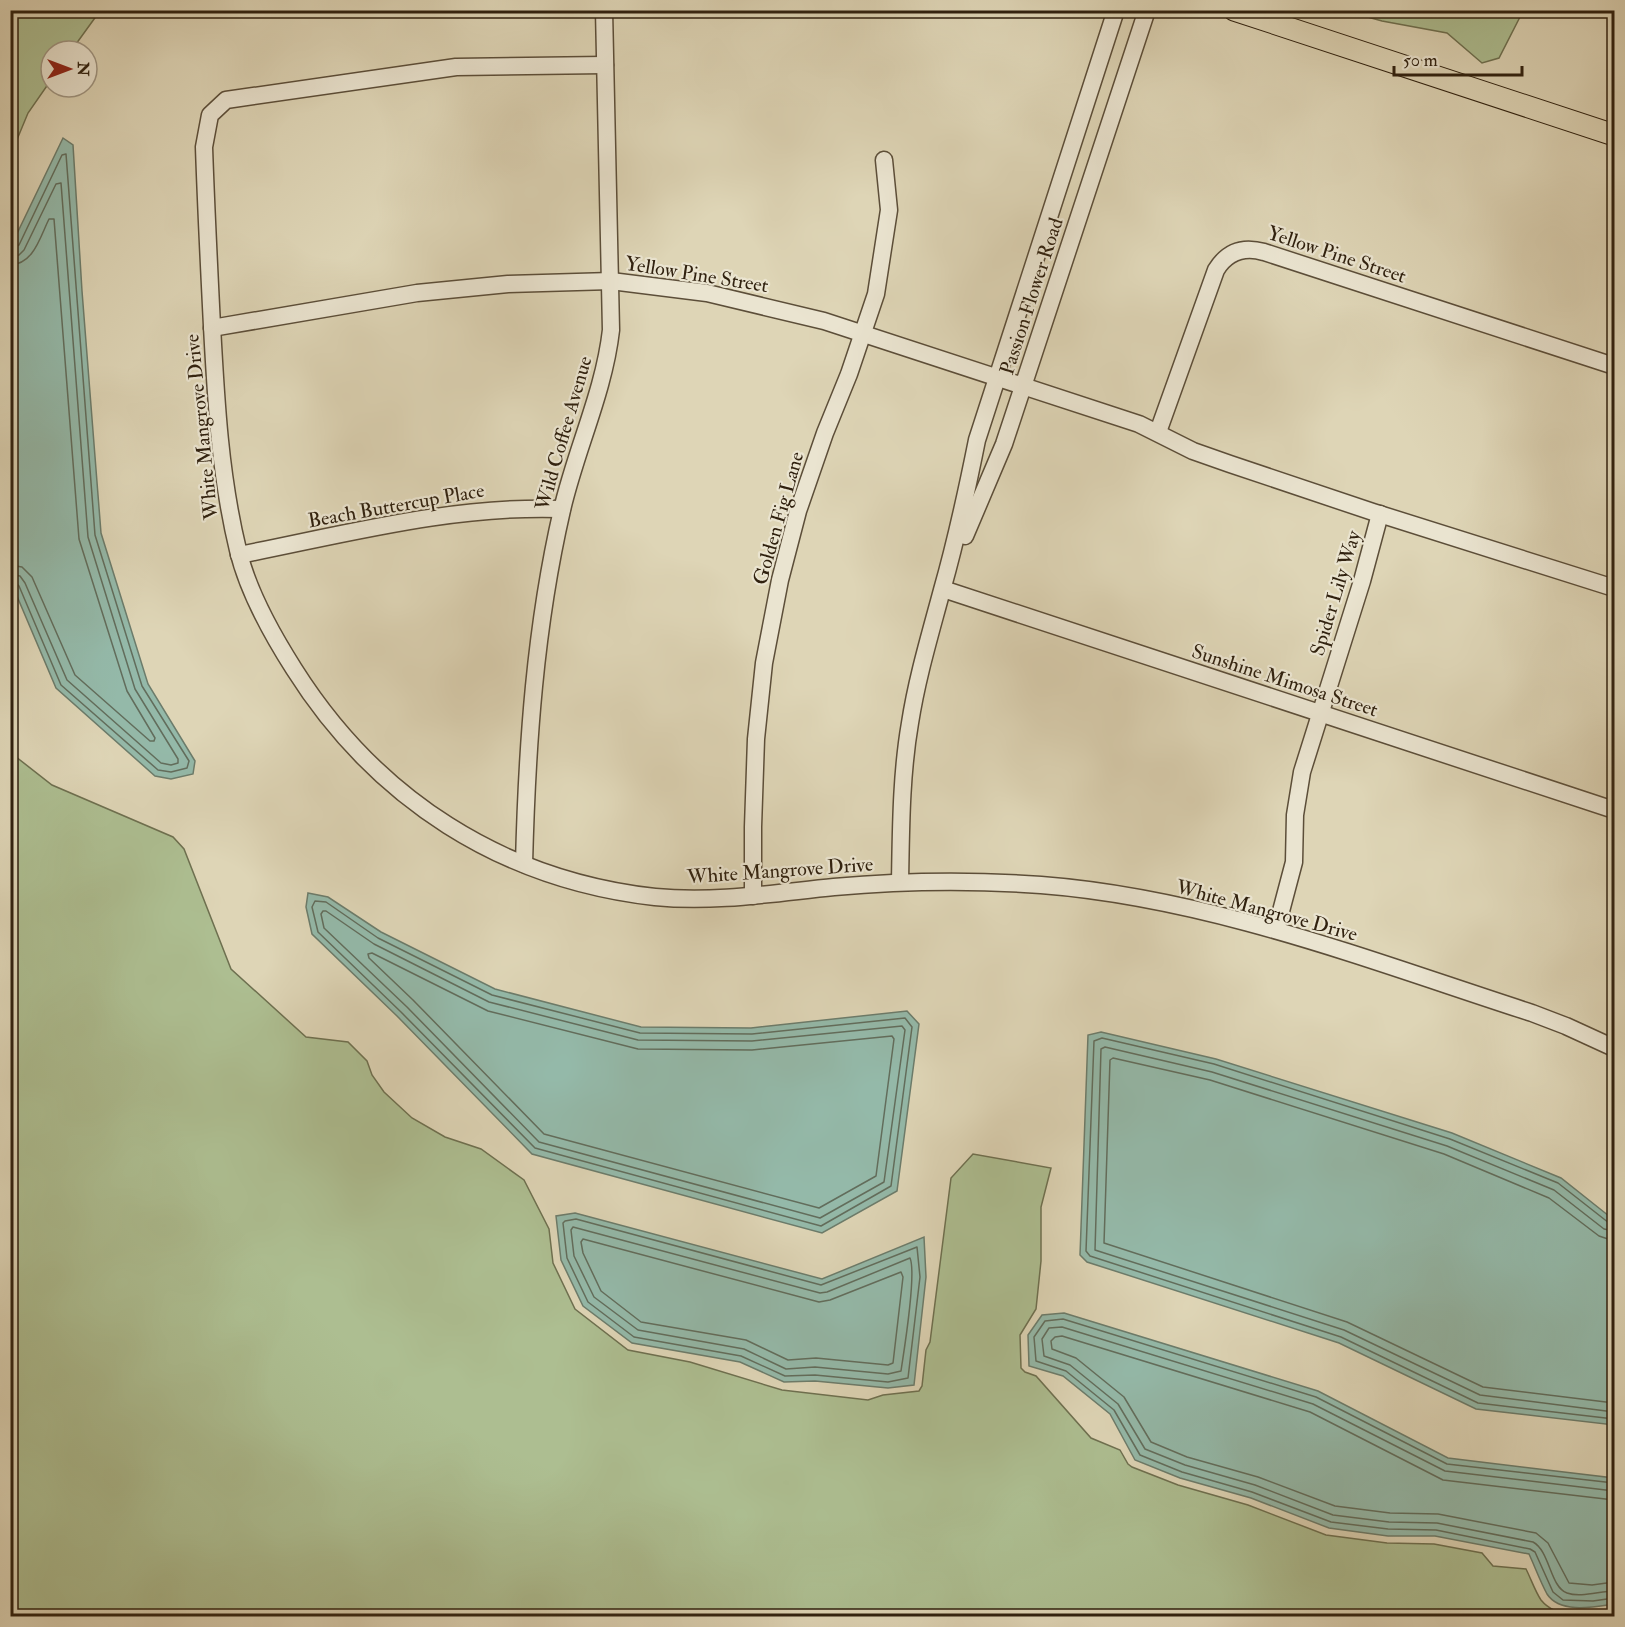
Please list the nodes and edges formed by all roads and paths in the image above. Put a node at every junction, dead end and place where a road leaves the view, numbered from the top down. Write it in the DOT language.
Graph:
graph roads {
  1 [pos="604,10"];
  2 [pos="1116,10"];
  3 [pos="1147,10"];
  4 [pos="1234,10"];
  5 [pos="605,65"];
  6 [pos="1614,135"];
  7 [pos="884,160"];
  8 [pos="611,281"];
  9 [pos="212,328"];
  10 [pos="862,333"];
  11 [pos="1614,366"];
  12 [pos="998,378"];
  13 [pos="1024,386"];
  14 [pos="1158,432"];
  15 [pos="562,509"];
  16 [pos="1380,514"];
  17 [pos="239,555"];
  18 [pos="1614,588"];
  19 [pos="942,589"];
  20 [pos="1320,713"];
  21 [pos="1614,810"];
  22 [pos="524,864"];
  23 [pos="900,882"];
  24 [pos="753,896"];
  25 [pos="1276,930"];
  26 [pos="1614,1048"];
  1 -- 5 [label="street, Wild Coffee Avenue"];
  2 -- 12 [label="street, Passion Flower Road"];
  3 -- 13 [label="street, Passion Flower Road"];
  4 -- 6 [label="main road"];
  5 -- 8 [label="street, Wild Coffee Avenue"];
  5 -- 9 [label="street, White Mangrove Drive"];
  7 -- 10 [label="street, Golden Fig Lane"];
  8 -- 9 [label="street, Yellow Pine Street"];
  8 -- 10 [label="street, Yellow Pine Street"];
  8 -- 15 [label="street, Wild Coffee Avenue"];
  9 -- 17 [label="street, White Mangrove Drive"];
  10 -- 12 [label="street, Yellow Pine Street"];
  10 -- 24 [label="street, Golden Fig Lane"];
  11 -- 14 [label="street, Yellow Pine Street"];
  12 -- 13 [label="street, Yellow Pine Street"];
  12 -- 19 [label="street, Passion Flower Road"];
  13 -- 14 [label="street, Yellow Pine Street"];
  13 -- 19 [label="street, Passion Flower Road"];
  14 -- 16 [label="street, Yellow Pine Street"];
  15 -- 17 [label="street, Beach Buttercup Place"];
  15 -- 22 [label="street, Wild Coffee Avenue"];
  16 -- 18 [label="street, Yellow Pine Street"];
  16 -- 20 [label="street, Spider Lily Way"];
  17 -- 22 [label="street, White Mangrove Drive"];
  19 -- 20 [label="street, Sunshine Mimosa Street"];
  19 -- 23 [label="street, Passion Flower Road"];
  20 -- 21 [label="street, Sunshine Mimosa Street"];
  20 -- 25 [label="street, Spider Lily Way"];
  22 -- 24 [label="street, White Mangrove Drive"];
  23 -- 24 [label="street, White Mangrove Drive"];
  23 -- 25 [label="street, White Mangrove Drive"];
  25 -- 26 [label="street, White Mangrove Drive"];
}
